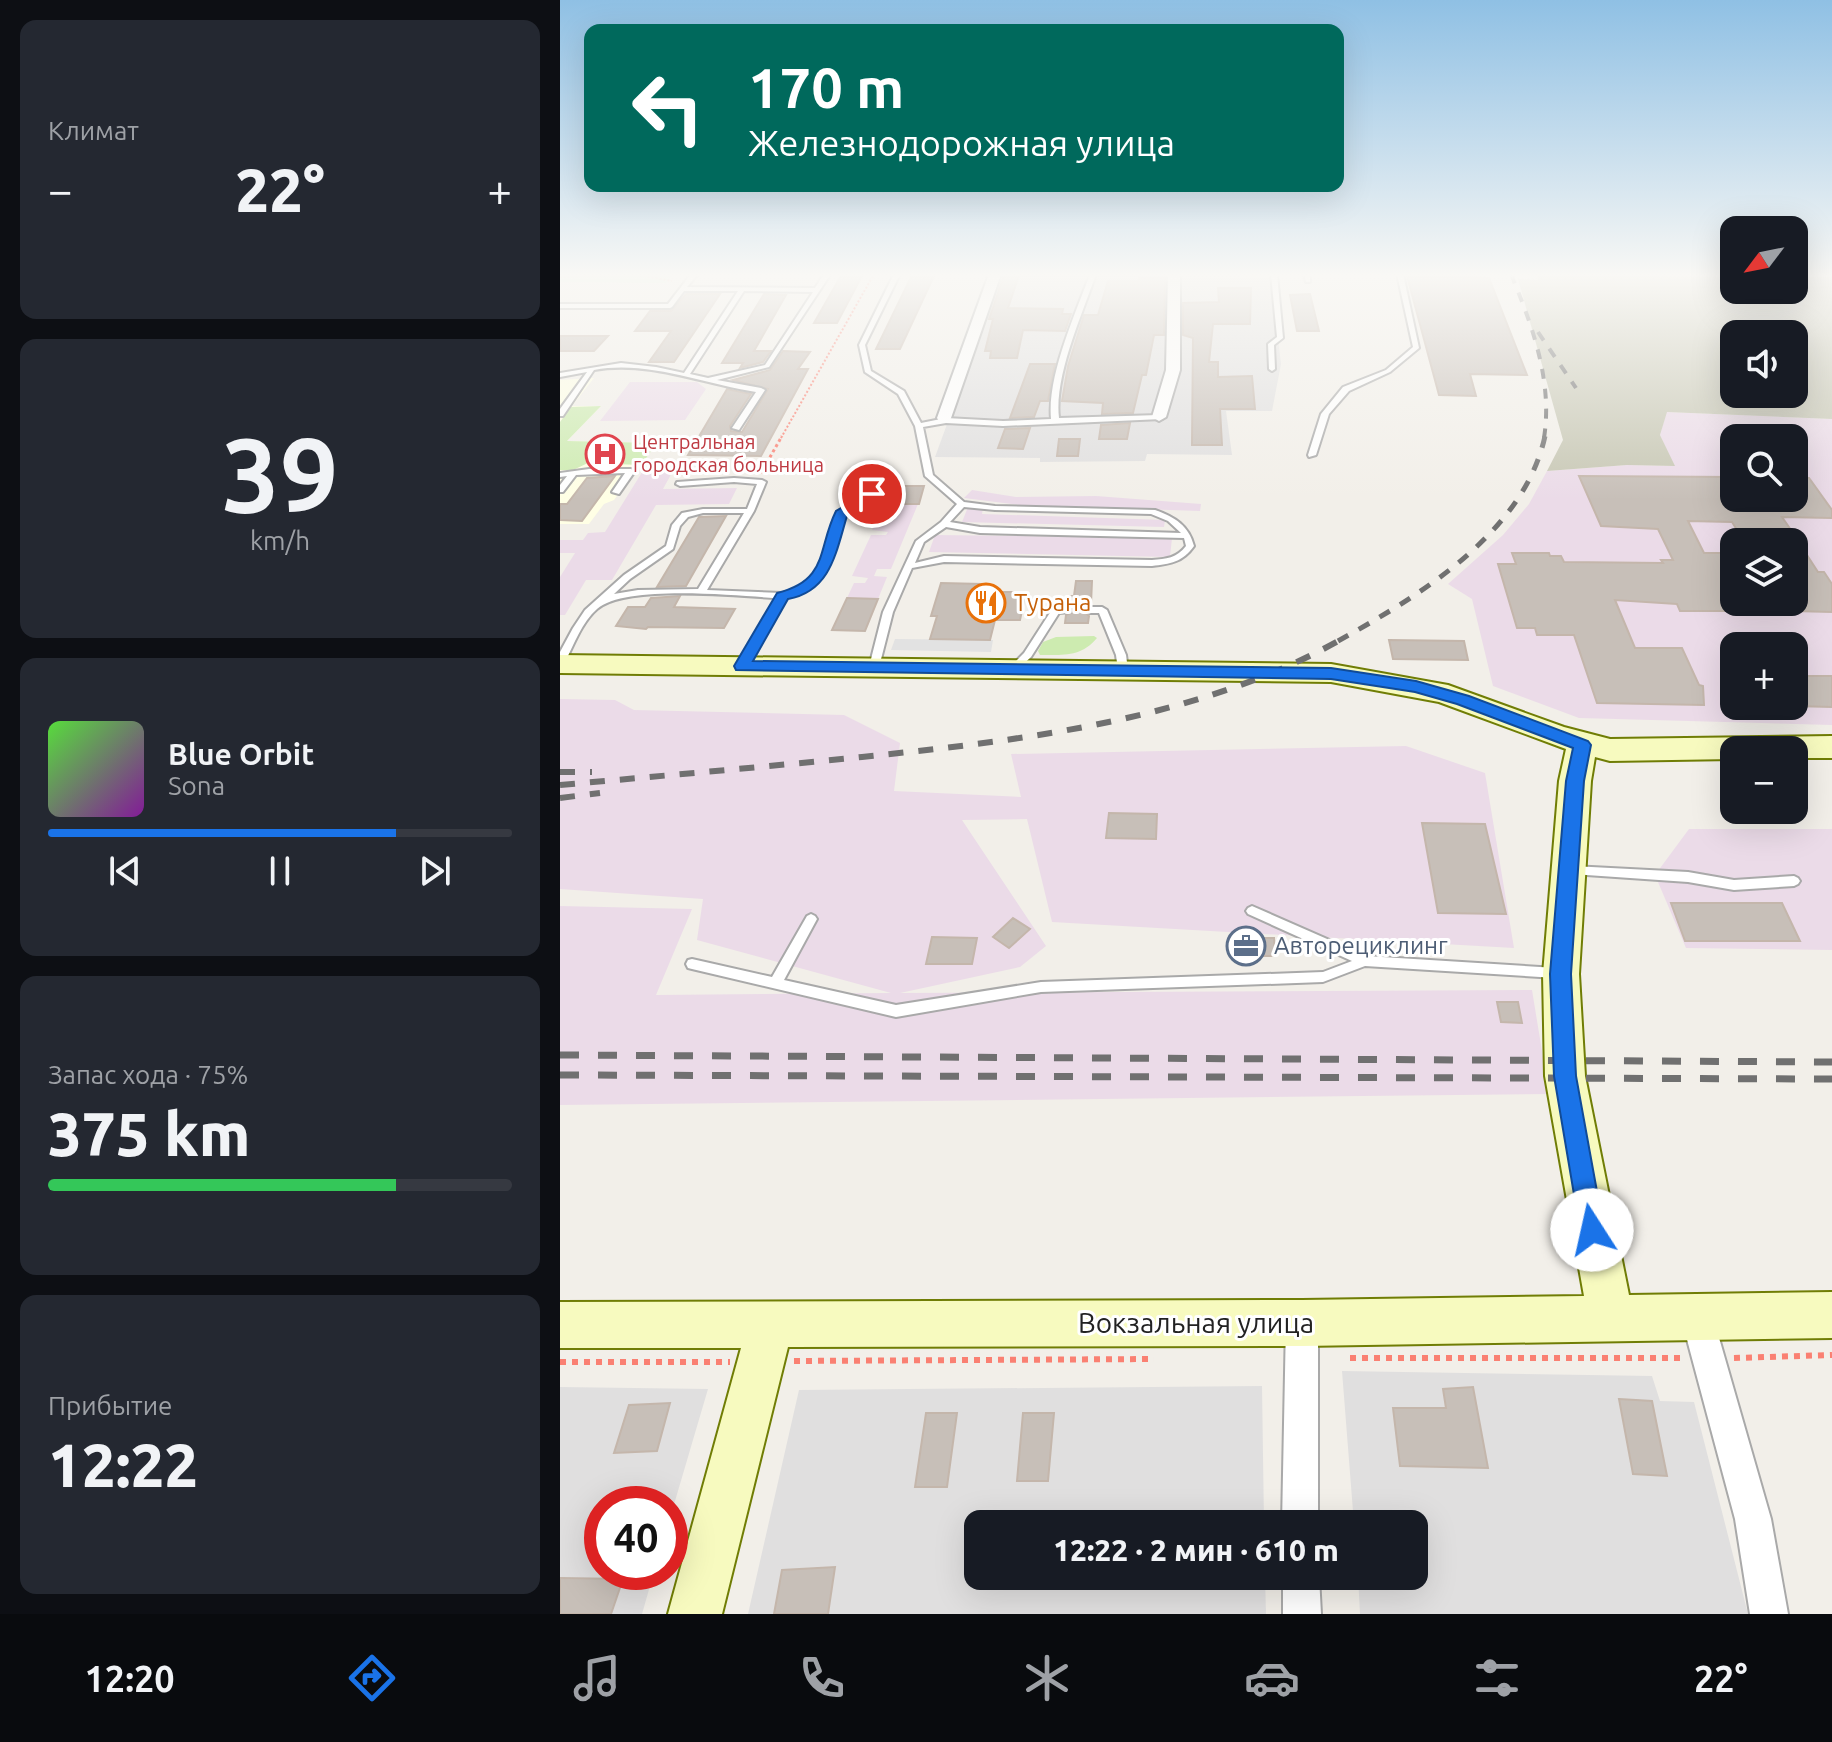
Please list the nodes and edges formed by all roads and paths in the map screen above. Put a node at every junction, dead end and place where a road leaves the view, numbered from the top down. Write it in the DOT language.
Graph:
graph roads {
  1 [pos="703,349"];
  2 [pos="778,349"];
  3 [pos="831,349"];
  4 [pos="863,349"];
  5 [pos="968,349"];
  6 [pos="1067,349"];
  7 [pos="1172,349"];
  8 [pos="1271,349"];
  9 [pos="1414,349"];
  10 [pos="1272,369"];
  11 [pos="591,371"];
  12 [pos="560,375"];
  13 [pos="686,375"];
  14 [pos="708,381"];
  15 [pos="560,414"];
  16 [pos="1159,417"];
  17 [pos="944,418"];
  18 [pos="1055,419"];
  19 [pos="919,426"];
  20 [pos="736,428"];
  21 [pos="1312,455"];
  22 [pos="560,475"];
  23 [pos="572,475"];
  24 [pos="762,482"];
  25 [pos="680,484"];
  26 [pos="560,490"];
  27 [pos="616,492"];
  28 [pos="872,494"];
  29 [pos="962,504"];
  30 [pos="750,511"];
  31 [pos="944,524"];
  32 [pos="1188,536"];
  33 [pos="911,566"];
  34 [pos="701,592"];
  35 [pos="782,596"];
  36 [pos="603,600"];
  37 [pos="1067,610"];
  38 [pos="1090,610"];
  39 [pos="560,663"];
  40 [pos="742,666"];
  41 [pos="874,667"];
  42 [pos="1014,668"];
  43 [pos="1123,670"];
  44 [pos="1582,745"];
  45 [pos="1832,747"];
  46 [pos="1567,870"];
  47 [pos="1794,881"];
  48 [pos="1252,911"];
  49 [pos="811,919"];
  50 [pos="1365,961"];
  51 [pos="692,964"];
  52 [pos="1561,974"];
  53 [pos="775,984"];
  54 [pos="1832,1315"];
  55 [pos="1612,1318"];
  56 [pos="560,1325"];
  57 [pos="1703,1338"];
  58 [pos="1302,1340"];
  59 [pos="765,1343"];
  60 [pos="1832,1355"];
  61 [pos="1158,1359"];
  62 [pos="560,1362"];
  63 [pos="1300,1510"];
  64 [pos="1301,1590"];
  65 [pos="695,1614"];
  66 [pos="1302,1614"];
  67 [pos="1769,1614"];
  1 -- 13 [label="lane"];
  2 -- 14 [label="lane"];
  3 -- 24 [label="path"];
  4 -- 19 [label="lane"];
  5 -- 17 [label="street"];
  6 -- 18 [label="lane"];
  7 -- 16 [label="street"];
  8 -- 10 [label="lane"];
  9 -- 21 [label="lane"];
  11 -- 12 [label="lane"];
  11 -- 13 [label="lane"];
  11 -- 15 [label="lane"];
  13 -- 14 [label="lane"];
  14 -- 20 [label="lane"];
  16 -- 18 [label="lane"];
  17 -- 18 [label="lane"];
  17 -- 19 [label="lane"];
  19 -- 29 [label="lane"];
  22 -- 23 [label="lane"];
  23 -- 26 [label="lane"];
  23 -- 27 [label="lane"];
  24 -- 25 [label="lane"];
  24 -- 30 [label="lane"];
  28 -- 35 [label="lane"];
  29 -- 31 [label="lane"];
  29 -- 32 [label="lane"];
  30 -- 34 [label="lane"];
  30 -- 36 [label="lane"];
  31 -- 32 [label="lane"];
  31 -- 33 [label="lane"];
  32 -- 33 [label="lane"];
  33 -- 41 [label="lane"];
  34 -- 35 [label="lane"];
  34 -- 36 [label="lane"];
  35 -- 40 [label="lane"];
  36 -- 39 [label="lane"];
  37 -- 42 [label="lane"];
  38 -- 43 [label="lane"];
  39 -- 40 [label="street"];
  40 -- 41 [label="street"];
  41 -- 42 [label="street"];
  42 -- 43 [label="street"];
  43 -- 44 [label="street"];
  44 -- 45 [label="street"];
  44 -- 46 [label="street"];
  46 -- 47 [label="lane"];
  46 -- 52 [label="street"];
  48 -- 50 [label="lane"];
  49 -- 53 [label="lane"];
  50 -- 52 [label="lane"];
  50 -- 53 [label="lane"];
  51 -- 53 [label="lane"];
  52 -- 55 [label="street"];
  54 -- 57 [label="street, Вокзальная улица"];
  55 -- 57 [label="street, Вокзальная улица"];
  55 -- 58 [label="street, Вокзальная улица"];
  56 -- 59 [label="street, Вокзальная улица"];
  57 -- 58 [label="path"];
  57 -- 60 [label="path"];
  57 -- 67 [label="street"];
  58 -- 59 [label="street, Вокзальная улица"];
  58 -- 63 [label="street"];
  59 -- 61 [label="path"];
  59 -- 62 [label="path"];
  59 -- 65 [label="street"];
  64 -- 66 [label="street"];
}
